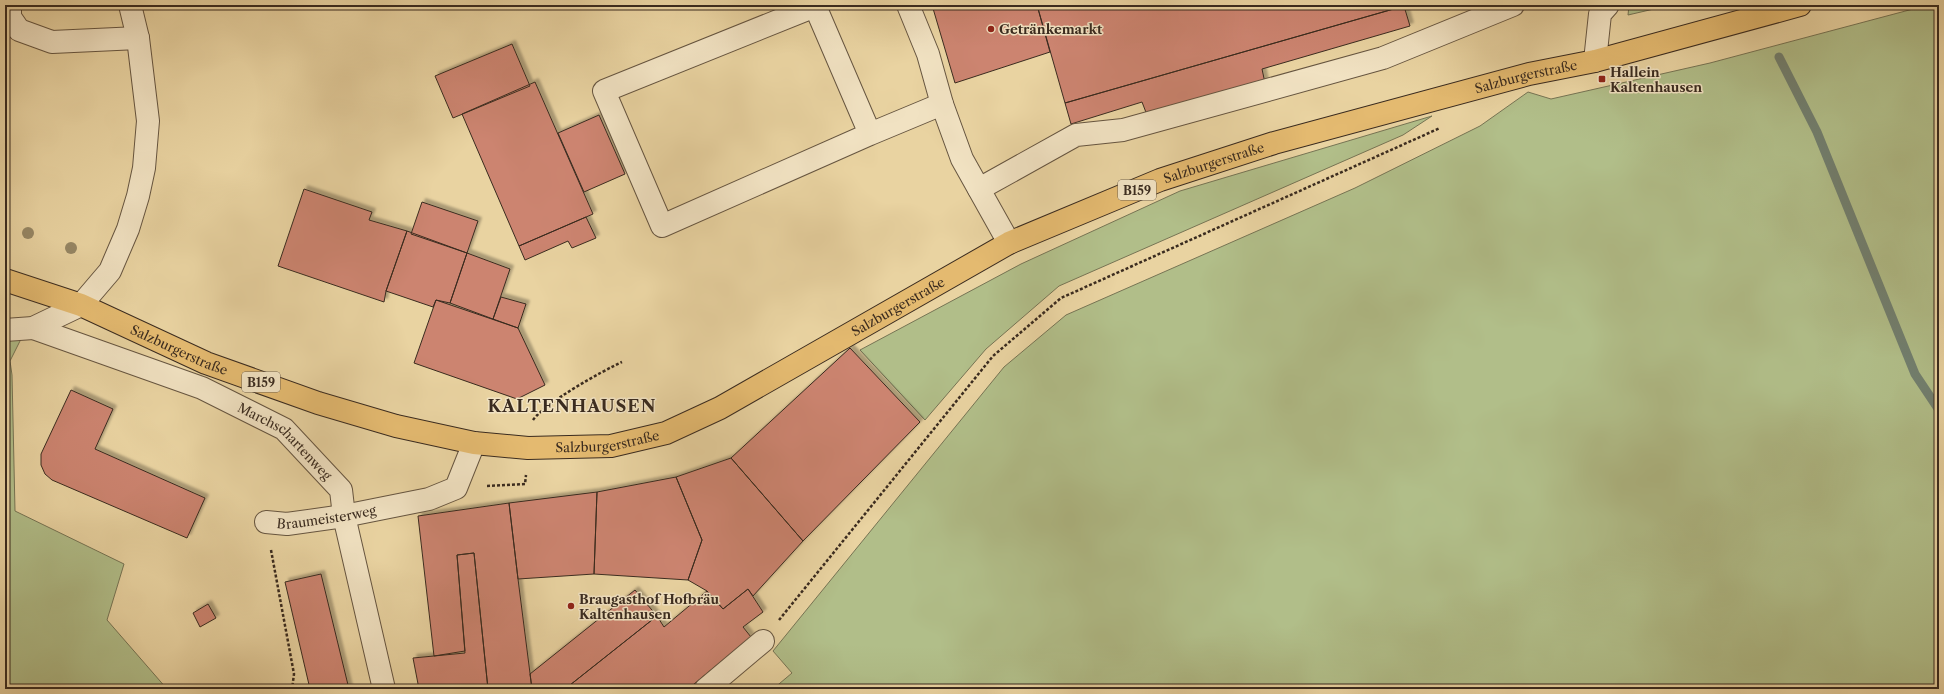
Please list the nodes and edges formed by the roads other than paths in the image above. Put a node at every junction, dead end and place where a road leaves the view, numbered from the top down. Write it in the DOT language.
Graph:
graph roads {
  1 [pos="10,5"];
  2 [pos="130,5"];
  3 [pos="908,5"];
  4 [pos="1512,5"];
  5 [pos="1608,5"];
  6 [pos="1800,5"];
  7 [pos="138,38"];
  8 [pos="1595,61"];
  9 [pos="942,104"];
  10 [pos="870,134"];
  11 [pos="979,189"];
  12 [pos="1009,243"];
  13 [pos="5,280"];
  14 [pos="81,305"];
  15 [pos="32,328"];
  16 [pos="5,330"];
  17 [pos="474,443"];
  18 [pos="344,516"];
  19 [pos="266,522"];
  20 [pos="763,641"];
  21 [pos="384,689"];
  22 [pos="706,689"];
  1 -- 7 [label="street"];
  2 -- 7 [label="street"];
  3 -- 9 [label="street"];
  4 -- 11 [label="street"];
  5 -- 8 [label="street"];
  6 -- 8 [label="main road, Salzburgerstraße / B159"];
  7 -- 14 [label="street"];
  8 -- 12 [label="main road, Salzburgerstraße / B159"];
  9 -- 10 [label="street"];
  9 -- 11 [label="street"];
  10 -- 10 [label="street"];
  11 -- 12 [label="street"];
  12 -- 17 [label="main road, Salzburgerstraße / B159"];
  13 -- 14 [label="main road, Salzburgerstraße / B159"];
  14 -- 15 [label="street"];
  14 -- 17 [label="main road, Salzburgerstraße / B159"];
  15 -- 16 [label="street"];
  15 -- 18 [label="street, Marchschartenweg"];
  17 -- 18 [label="street, Braumeisterweg"];
  18 -- 19 [label="street, Braumeisterweg"];
  18 -- 21 [label="street, Marchschartenweg"];
  20 -- 22 [label="street"];
}
